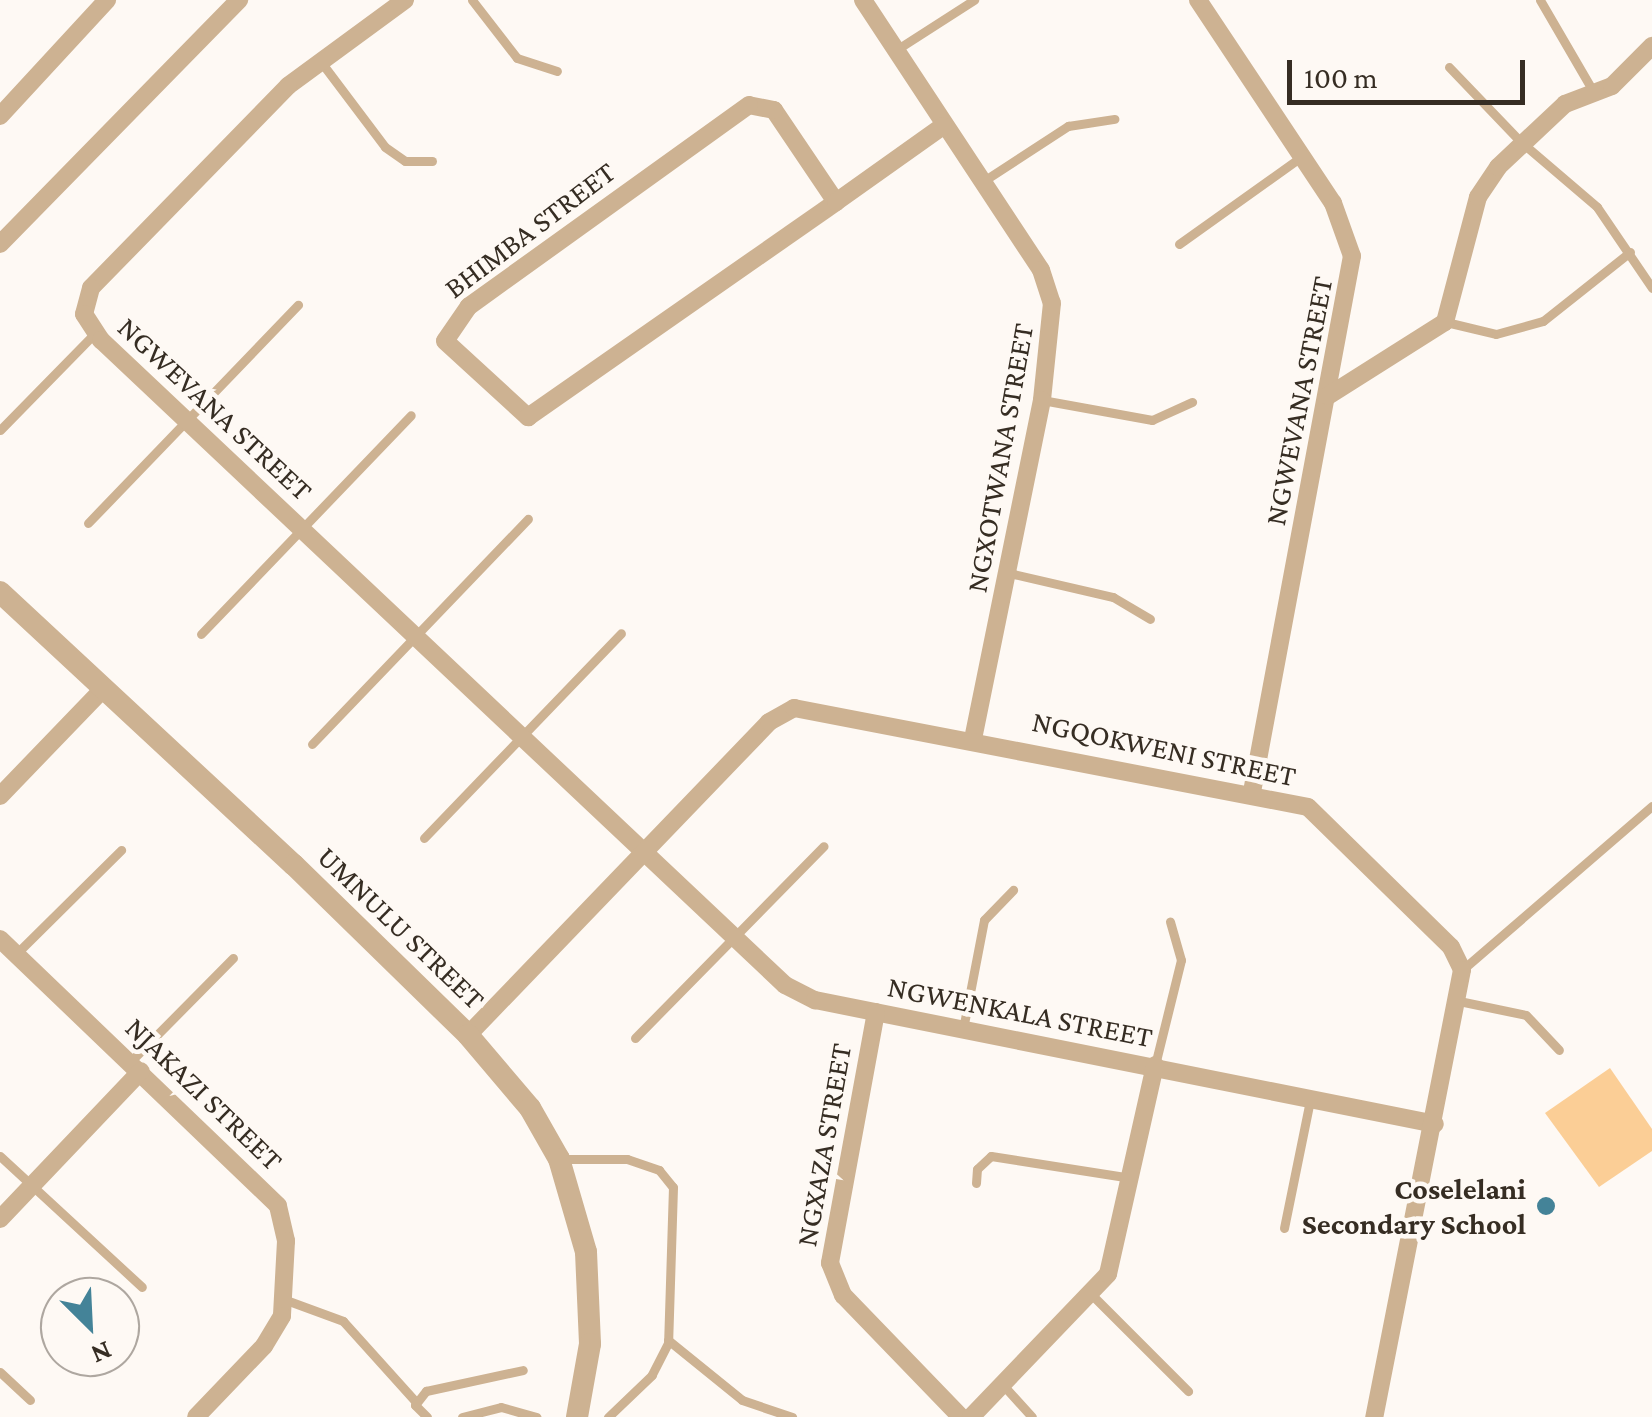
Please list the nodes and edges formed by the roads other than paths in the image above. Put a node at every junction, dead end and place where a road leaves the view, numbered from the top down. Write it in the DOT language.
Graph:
graph roads {
  1 [pos="108,0"];
  2 [pos="239,0"];
  3 [pos="406,0"];
  4 [pos="472,0"];
  5 [pos="862,0"];
  6 [pos="974,0"];
  7 [pos="1198,0"];
  8 [pos="1540,0"];
  9 [pos="1652,46"];
  10 [pos="896,50"];
  11 [pos="320,60"];
  12 [pos="1449,67"];
  13 [pos="557,71"];
  14 [pos="1593,91"];
  15 [pos="0,116"];
  16 [pos="1114,119"];
  17 [pos="944,126"];
  18 [pos="1521,142"];
  19 [pos="1302,157"];
  20 [pos="432,161"];
  21 [pos="982,182"];
  22 [pos="836,202"];
  23 [pos="0,244"];
  24 [pos="1178,244"];
  25 [pos="1630,252"];
  26 [pos="1652,288"];
  27 [pos="298,305"];
  28 [pos="1445,322"];
  29 [pos="95,332"];
  30 [pos="1328,396"];
  31 [pos="1042,400"];
  32 [pos="1192,402"];
  33 [pos="411,415"];
  34 [pos="185,419"];
  35 [pos="0,430"];
  36 [pos="528,519"];
  37 [pos="88,523"];
  38 [pos="300,526"];
  39 [pos="1010,573"];
  40 [pos="0,592"];
  41 [pos="1150,619"];
  42 [pos="621,633"];
  43 [pos="201,634"];
  44 [pos="415,636"];
  45 [pos="103,689"];
  46 [pos="520,735"];
  47 [pos="973,739"];
  48 [pos="312,744"];
  49 [pos="1252,792"];
  50 [pos="0,796"];
  51 [pos="1652,806"];
  52 [pos="424,838"];
  53 [pos="824,846"];
  54 [pos="121,850"];
  55 [pos="645,854"];
  56 [pos="1013,890"];
  57 [pos="1170,922"];
  58 [pos="732,936"];
  59 [pos="0,939"];
  60 [pos="16,954"];
  61 [pos="233,958"];
  62 [pos="1462,970"];
  63 [pos="1458,1001"];
  64 [pos="876,1012"];
  65 [pos="963,1029"];
  66 [pos="468,1035"];
  67 [pos="635,1038"];
  68 [pos="1558,1050"];
  69 [pos="1155,1065"];
  70 [pos="136,1066"];
  71 [pos="1310,1098"];
  72 [pos="1435,1124"];
  73 [pos="0,1156"];
  74 [pos="559,1159"];
  75 [pos="1131,1178"];
  76 [pos="976,1183"];
  77 [pos="31,1186"];
  78 [pos="0,1219"];
  79 [pos="1284,1228"];
  80 [pos="142,1287"];
  81 [pos="1092,1296"];
  82 [pos="286,1300"];
  83 [pos="668,1340"];
  84 [pos="523,1370"];
  85 [pos="0,1372"];
  86 [pos="1003,1385"];
  87 [pos="1188,1391"];
  88 [pos="30,1400"];
  89 [pos="415,1401"];
  90 [pos="578,1407"];
  91 [pos="196,1417"];
  92 [pos="427,1417"];
  93 [pos="462,1417"];
  94 [pos="537,1417"];
  95 [pos="564,1417"];
  96 [pos="608,1417"];
  97 [pos="792,1417"];
  98 [pos="962,1417"];
  99 [pos="971,1417"];
  100 [pos="1032,1417"];
  101 [pos="1374,1417"];
  1 -- 15 [label="street"];
  2 -- 23 [label="street"];
  3 -- 11 [label="street, NGWEVANA STREET"];
  4 -- 13 [label="lane"];
  5 -- 10 [label="street, NGXOTWANA STREET"];
  6 -- 10 [label="lane"];
  7 -- 19 [label="street, NGWEVANA STREET"];
  8 -- 14 [label="lane"];
  9 -- 14 [label="street"];
  10 -- 17 [label="street, NGXOTWANA STREET"];
  11 -- 20 [label="lane"];
  11 -- 29 [label="street, NGWEVANA STREET"];
  12 -- 18 [label="lane"];
  14 -- 18 [label="street"];
  16 -- 21 [label="lane"];
  17 -- 21 [label="street, NGXOTWANA STREET"];
  17 -- 22 [label="street, BHIMBA STREET"];
  18 -- 25 [label="lane"];
  18 -- 28 [label="street"];
  19 -- 24 [label="lane"];
  19 -- 30 [label="street, NGWEVANA STREET"];
  21 -- 31 [label="street, NGXOTWANA STREET"];
  22 -- 22 [label="street, BHIMBA STREET"];
  25 -- 26 [label="lane"];
  25 -- 28 [label="lane"];
  27 -- 34 [label="lane"];
  28 -- 30 [label="street"];
  29 -- 34 [label="street, NGWEVANA STREET"];
  29 -- 35 [label="lane"];
  30 -- 49 [label="street, NGWEVANA STREET"];
  31 -- 32 [label="lane"];
  31 -- 39 [label="street, NGXOTWANA STREET"];
  33 -- 38 [label="lane"];
  34 -- 37 [label="lane"];
  34 -- 38 [label="street, NGWEVANA STREET"];
  36 -- 44 [label="lane"];
  38 -- 43 [label="lane"];
  38 -- 44 [label="street, NGWEVANA STREET"];
  39 -- 41 [label="lane"];
  39 -- 47 [label="street, NGXOTWANA STREET"];
  40 -- 45 [label="street, UMNULU STREET"];
  42 -- 46 [label="lane"];
  44 -- 46 [label="street, NGWEVANA STREET"];
  44 -- 48 [label="lane"];
  45 -- 50 [label="street"];
  45 -- 66 [label="street, UMNULU STREET"];
  46 -- 52 [label="lane"];
  46 -- 55 [label="street, NGWEVANA STREET"];
  47 -- 49 [label="street, NGQOKWENI STREET"];
  47 -- 55 [label="street, NGQOKWENI STREET"];
  49 -- 62 [label="street, NGQOKWENI STREET"];
  51 -- 62 [label="lane"];
  53 -- 58 [label="lane"];
  54 -- 60 [label="lane"];
  55 -- 58 [label="street, NGWENKALA STREET"];
  55 -- 66 [label="street, NGQOKWENI STREET"];
  56 -- 65 [label="lane"];
  57 -- 69 [label="lane"];
  58 -- 64 [label="street, NGWENKALA STREET"];
  58 -- 67 [label="lane"];
  59 -- 60 [label="street, NJAKAZI STREET"];
  60 -- 70 [label="street, NJAKAZI STREET"];
  61 -- 70 [label="lane"];
  62 -- 63 [label="street"];
  63 -- 68 [label="lane"];
  63 -- 72 [label="street"];
  64 -- 65 [label="street, NGWENKALA STREET"];
  64 -- 98 [label="street, NGXAZA STREET"];
  65 -- 69 [label="street, NGWENKALA STREET"];
  66 -- 74 [label="street, UMNULU STREET"];
  69 -- 71 [label="street, NGWENKALA STREET"];
  69 -- 75 [label="street"];
  70 -- 77 [label="street"];
  70 -- 82 [label="street, NJAKAZI STREET"];
  71 -- 72 [label="street, NGWENKALA STREET"];
  71 -- 79 [label="lane"];
  72 -- 101 [label="street"];
  73 -- 77 [label="lane"];
  74 -- 83 [label="lane"];
  74 -- 90 [label="street, UMNULU STREET"];
  75 -- 76 [label="lane"];
  75 -- 81 [label="street"];
  77 -- 78 [label="street"];
  77 -- 80 [label="lane"];
  81 -- 86 [label="street"];
  81 -- 87 [label="lane"];
  82 -- 89 [label="lane"];
  82 -- 91 [label="street, NJAKAZI STREET"];
  83 -- 96 [label="lane"];
  83 -- 97 [label="lane"];
  84 -- 89 [label="lane"];
  85 -- 88 [label="lane"];
  86 -- 99 [label="street"];
  86 -- 100 [label="lane"];
  89 -- 92 [label="lane"];
  90 -- 95 [label="street, UMNULU STREET"];
  93 -- 94 [label="lane"];
}
